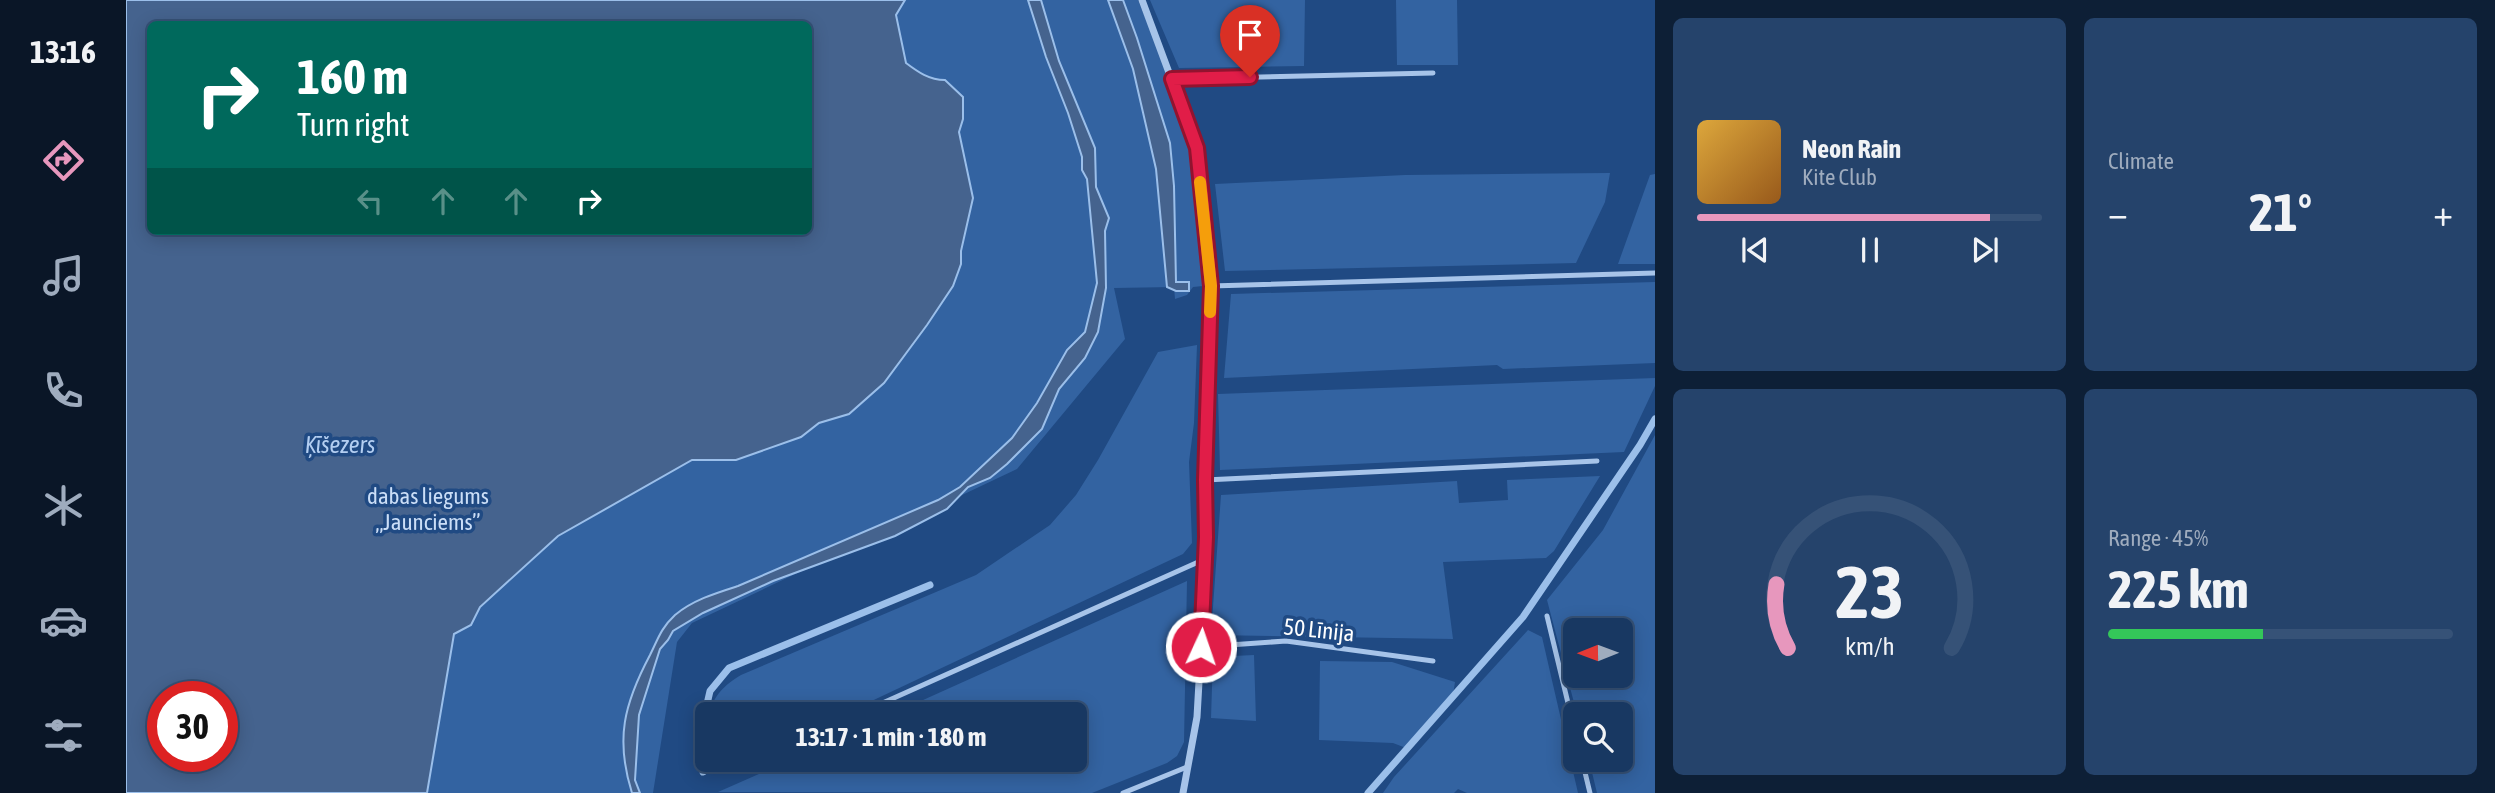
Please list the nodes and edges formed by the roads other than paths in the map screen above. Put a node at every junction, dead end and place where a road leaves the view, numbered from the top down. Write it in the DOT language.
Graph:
graph roads {
  1 [pos="1142,0"];
  2 [pos="1433,73"];
  3 [pos="1172,79"];
  4 [pos="1655,273"];
  5 [pos="1211,286"];
  6 [pos="1597,461"];
  7 [pos="1205,480"];
  8 [pos="1205,558"];
  9 [pos="1547,616"];
  10 [pos="1201,647"];
  11 [pos="1433,661"];
  12 [pos="885,702"];
  13 [pos="1568,702"];
  14 [pos="1187,767"];
  15 [pos="1585,772"];
  16 [pos="1123,793"];
  17 [pos="1183,793"];
  18 [pos="1590,793"];
  1 -- 3 [label="street"];
  2 -- 3 [label="lane"];
  3 -- 5 [label="street"];
  4 -- 5 [label="lane"];
  5 -- 7 [label="street"];
  6 -- 7 [label="lane"];
  7 -- 8 [label="street"];
  8 -- 10 [label="street"];
  8 -- 12 [label="lane"];
  9 -- 13 [label="lane"];
  10 -- 11 [label="lane, 50 Līnija"];
  10 -- 14 [label="street"];
  14 -- 16 [label="lane"];
  14 -- 17 [label="street"];
  15 -- 18 [label="lane"];
}
